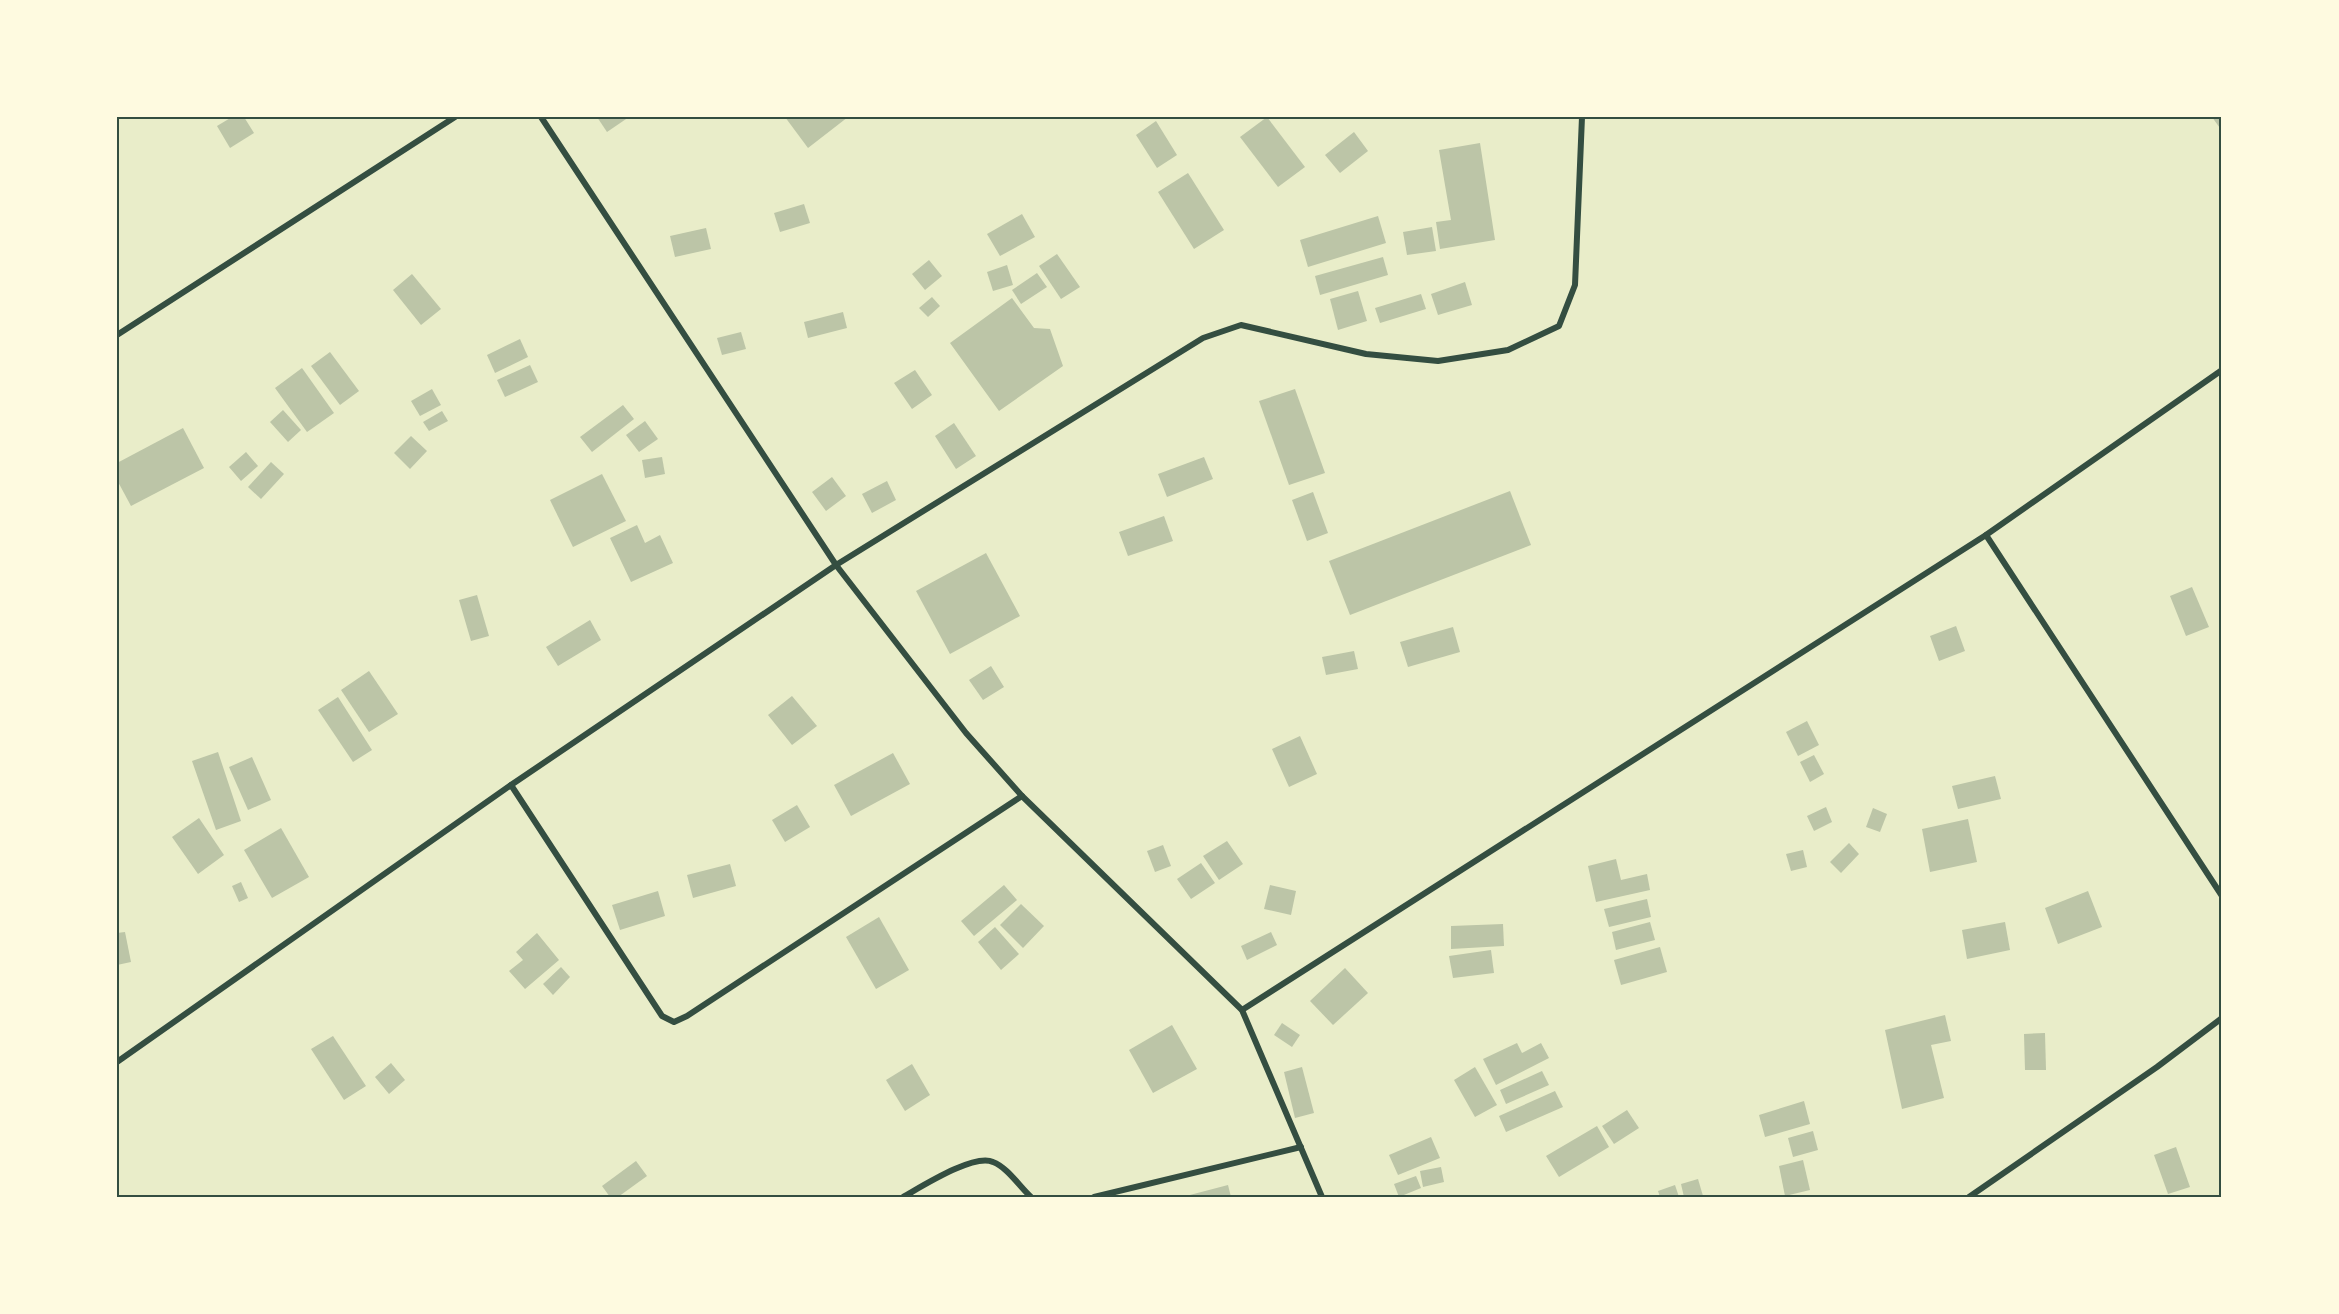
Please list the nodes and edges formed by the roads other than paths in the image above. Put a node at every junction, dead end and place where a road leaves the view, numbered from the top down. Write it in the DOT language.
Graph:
graph roads {
  1 [pos="455,117"];
  2 [pos="541,117"];
  3 [pos="1582,117"];
  4 [pos="117,335"];
  5 [pos="2222,370"];
  6 [pos="1986,535"];
  7 [pos="836,565"];
  8 [pos="511,785"];
  9 [pos="1022,796"];
  10 [pos="2222,896"];
  11 [pos="1242,1010"];
  12 [pos="2222,1018"];
  13 [pos="117,1062"];
  14 [pos="1301,1147"];
  15 [pos="903,1197"];
  16 [pos="1031,1197"];
  17 [pos="1094,1197"];
  18 [pos="1322,1197"];
  19 [pos="1969,1197"];
  1 -- 4 [label="street"];
  2 -- 7 [label="street"];
  3 -- 7 [label="street"];
  5 -- 6 [label="street"];
  6 -- 10 [label="street"];
  6 -- 11 [label="street"];
  7 -- 8 [label="street"];
  7 -- 9 [label="street"];
  8 -- 9 [label="street"];
  8 -- 13 [label="street"];
  9 -- 11 [label="street"];
  11 -- 14 [label="street"];
  12 -- 19 [label="street"];
  14 -- 17 [label="street"];
  14 -- 18 [label="street"];
  15 -- 16 [label="street"];
}
